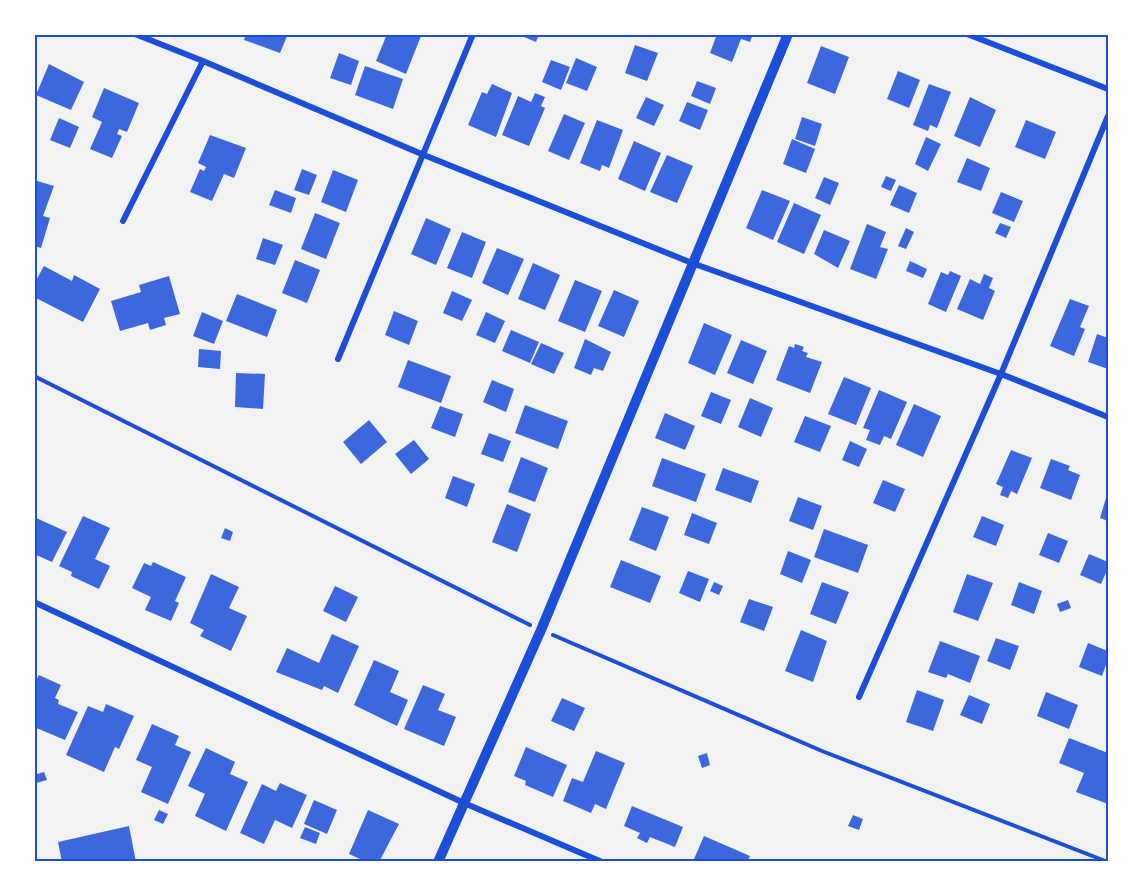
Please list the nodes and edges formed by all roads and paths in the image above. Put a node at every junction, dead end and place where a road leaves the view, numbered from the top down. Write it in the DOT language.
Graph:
graph roads {
  1 [pos="135,34"];
  2 [pos="474,34"];
  3 [pos="788,34"];
  4 [pos="967,34"];
  5 [pos="203,61"];
  6 [pos="1108,89"];
  7 [pos="1108,116"];
  8 [pos="424,155"];
  9 [pos="123,221"];
  10 [pos="692,263"];
  11 [pos="338,359"];
  12 [pos="1001,374"];
  13 [pos="34,376"];
  14 [pos="1108,417"];
  15 [pos="34,602"];
  16 [pos="541,630"];
  17 [pos="859,697"];
  18 [pos="464,803"];
  19 [pos="438,861"];
  20 [pos="602,861"];
  21 [pos="1108,861"];
  1 -- 5 [label="street"];
  2 -- 8 [label="street"];
  3 -- 10 [label="street"];
  4 -- 6 [label="street"];
  5 -- 8 [label="street"];
  5 -- 9 [label="street"];
  7 -- 12 [label="street"];
  8 -- 10 [label="street"];
  8 -- 11 [label="street"];
  10 -- 12 [label="street"];
  10 -- 16 [label="street"];
  12 -- 14 [label="street"];
  12 -- 17 [label="street"];
  13 -- 16 [label="path"];
  15 -- 18 [label="street"];
  16 -- 18 [label="street"];
  16 -- 21 [label="path"];
  18 -- 19 [label="street"];
  18 -- 20 [label="street"];
}
